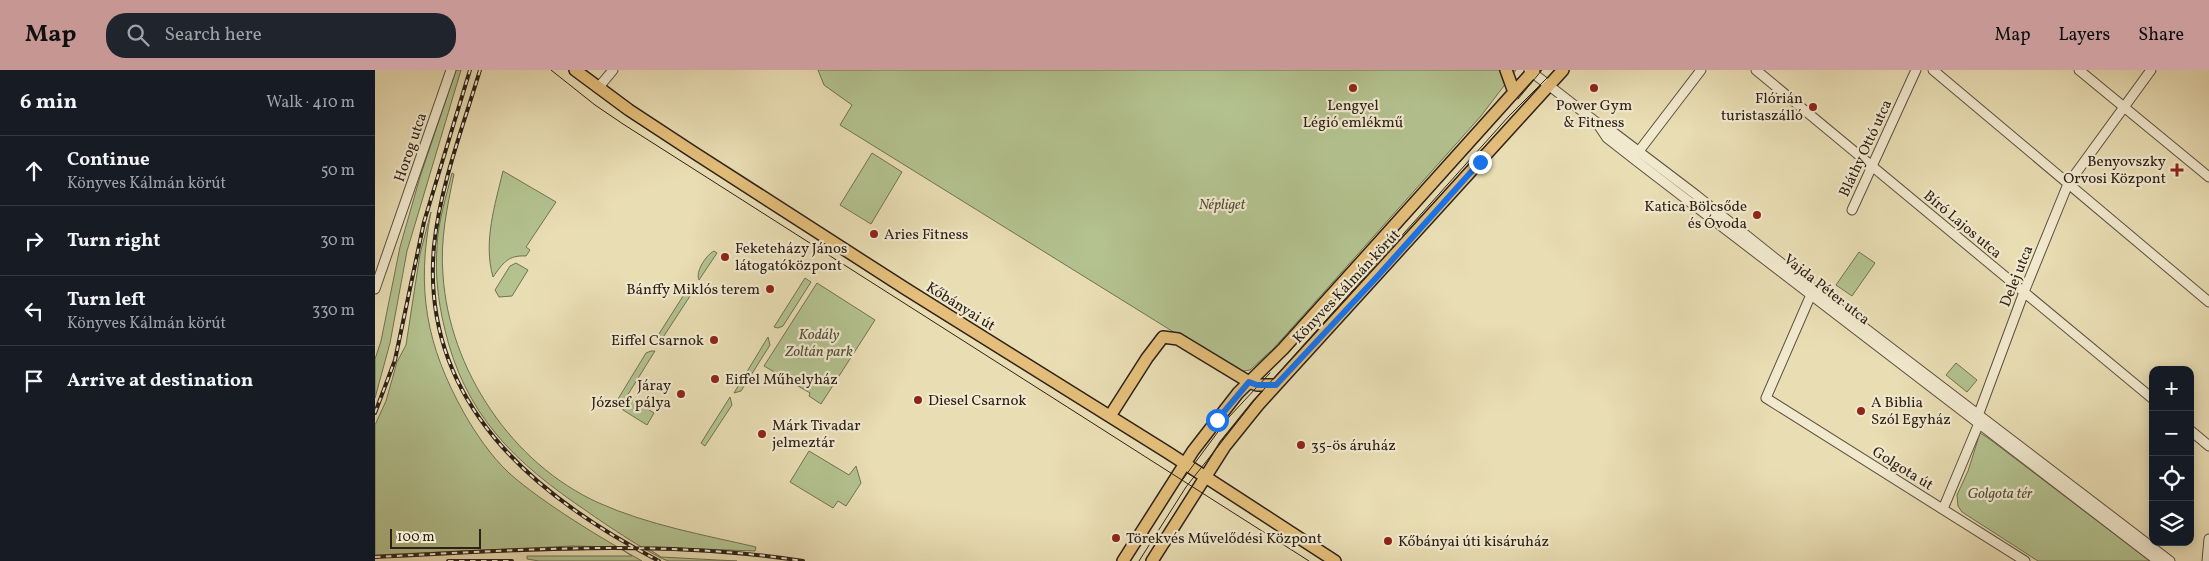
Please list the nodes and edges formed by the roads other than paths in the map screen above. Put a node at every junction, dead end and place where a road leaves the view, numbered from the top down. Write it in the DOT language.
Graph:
graph roads {
  1 [pos="451,70"];
  2 [pos="575,70"];
  3 [pos="613,70"];
  4 [pos="1506,70"];
  5 [pos="1563,70"];
  6 [pos="1701,70"];
  7 [pos="1757,70"];
  8 [pos="1916,70"];
  9 [pos="1933,70"];
  10 [pos="2079,70"];
  11 [pos="2151,70"];
  12 [pos="1532,71"];
  13 [pos="1549,86"];
  14 [pos="599,88"];
  15 [pos="1514,92"];
  16 [pos="2124,107"];
  17 [pos="1636,155"];
  18 [pos="1873,167"];
  19 [pos="2209,177"];
  20 [pos="2068,184"];
  21 [pos="1852,210"];
  22 [pos="375,289"];
  23 [pos="1813,292"];
  24 [pos="2024,292"];
  25 [pos="2209,302"];
  26 [pos="1249,382"];
  27 [pos="1276,385"];
  28 [pos="2149,396"];
  29 [pos="1979,413"];
  30 [pos="1110,416"];
  31 [pos="1979,423"];
  32 [pos="2194,433"];
  33 [pos="2209,446"];
  34 [pos="1185,464"];
  35 [pos="2047,471"];
  36 [pos="1205,477"];
  37 [pos="1943,509"];
  38 [pos="2209,539"];
  39 [pos="1123,561"];
  40 [pos="1152,561"];
  41 [pos="1335,561"];
  42 [pos="2025,561"];
  43 [pos="2157,561"];
  44 [pos="2170,561"];
  45 [pos="2207,561"];
  1 -- 22 [label="street, Horog utca"];
  2 -- 14 [label="main road, Kőbányai út"];
  3 -- 14 [label="street"];
  4 -- 15 [label="main road"];
  5 -- 13 [label="main road, Könyves Kálmán körút"];
  6 -- 17 [label="street"];
  7 -- 18 [label="street, Bíró Lajos utca"];
  8 -- 18 [label="street, Bláthy Ottó utca"];
  9 -- 20 [label="street"];
  10 -- 16 [label="street"];
  11 -- 16 [label="street, Delej utca"];
  12 -- 13 [label="street, Vajda Péter utca"];
  12 -- 15 [label="main road, Könyves Kálmán körút"];
  13 -- 17 [label="street, Vajda Péter utca"];
  13 -- 27 [label="main road, Könyves Kálmán körút"];
  14 -- 30 [label="main road, Kőbányai út"];
  15 -- 26 [label="main road, Könyves Kálmán körút"];
  16 -- 19 [label="street"];
  16 -- 20 [label="street, Delej utca"];
  17 -- 23 [label="street, Vajda Péter utca"];
  18 -- 21 [label="street, Bláthy Ottó utca"];
  18 -- 24 [label="street, Bíró Lajos utca"];
  20 -- 24 [label="street, Delej utca"];
  20 -- 25 [label="street"];
  23 -- 29 [label="street, Vajda Péter utca"];
  23 -- 31 [label="street, Vajda Péter utca"];
  23 -- 37 [label="street, Golgota út"];
  24 -- 28 [label="street, Bíró Lajos utca"];
  24 -- 29 [label="street, Delej utca"];
  26 -- 27 [label="main road"];
  26 -- 30 [label="main road"];
  26 -- 34 [label="main road, Könyves Kálmán körút"];
  27 -- 36 [label="main road, Könyves Kálmán körút"];
  29 -- 31 [label="street, Delej utca"];
  29 -- 35 [label="street, Vajda Péter utca"];
  30 -- 34 [label="main road, Kőbányai út"];
  31 -- 35 [label="street, Vajda Péter utca"];
  31 -- 37 [label="street, Delej utca"];
  32 -- 33 [label="street"];
  34 -- 36 [label="main road, Kőbányai út"];
  34 -- 39 [label="main road, Könyves Kálmán körút"];
  35 -- 43 [label="street, Vajda Péter utca"];
  35 -- 44 [label="street, Vajda Péter utca"];
  36 -- 40 [label="main road, Könyves Kálmán körút"];
  36 -- 41 [label="main road, Kőbányai út"];
  37 -- 42 [label="street, Golgota út"];
  38 -- 45 [label="street"];
}
